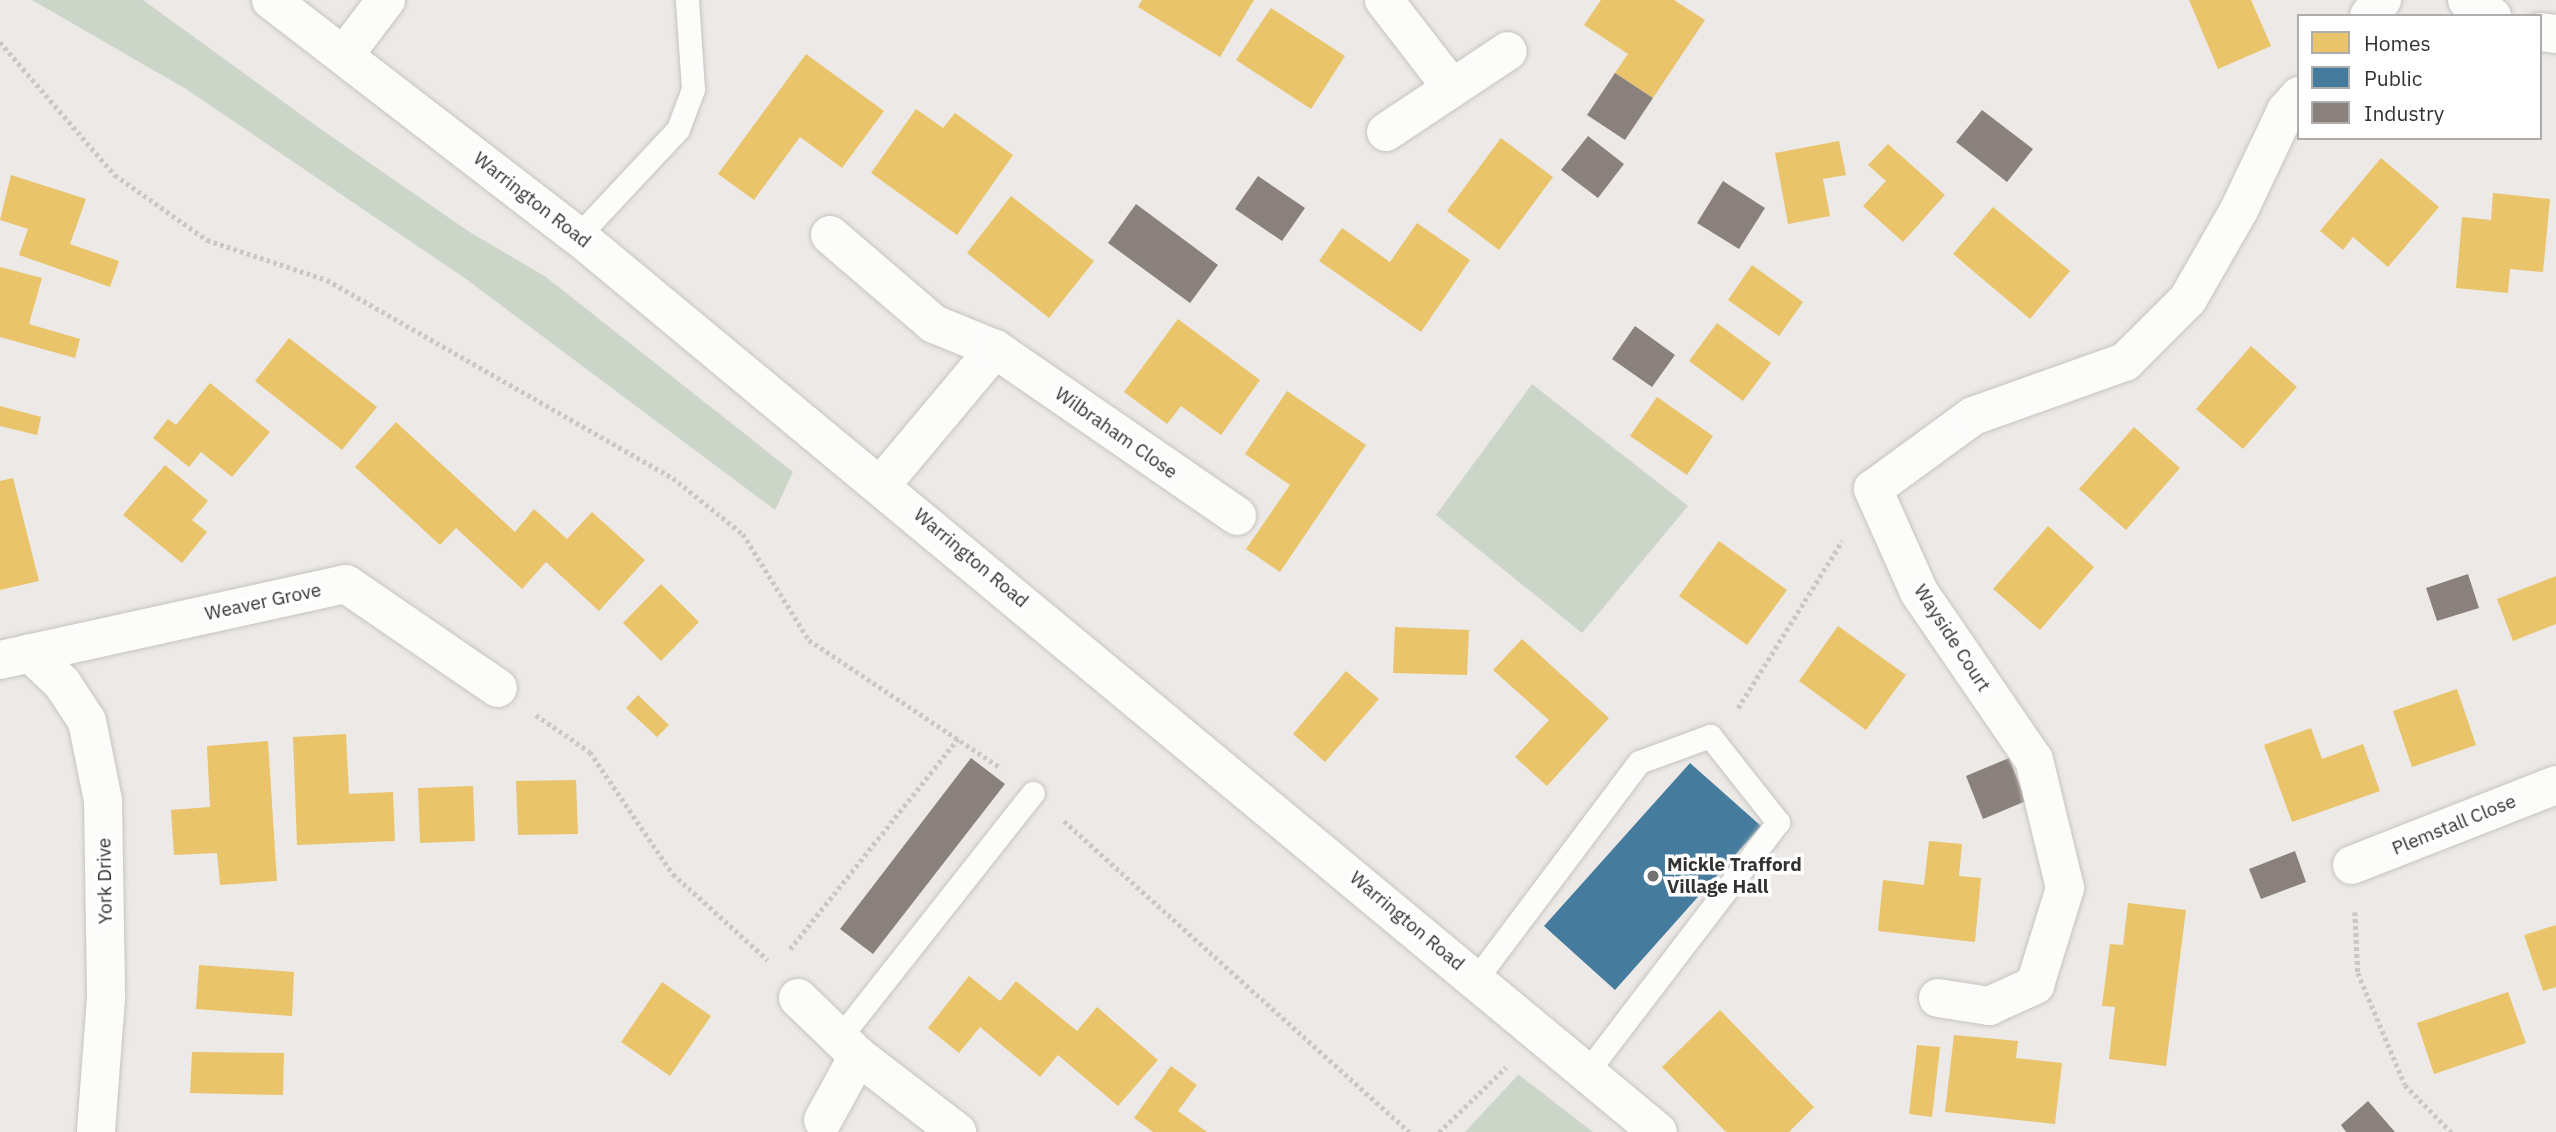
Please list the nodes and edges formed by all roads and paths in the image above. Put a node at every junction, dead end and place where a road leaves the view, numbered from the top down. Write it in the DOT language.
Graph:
graph roads {
  1 [pos="271,0"];
  2 [pos="386,0"];
  3 [pos="687,0"];
  4 [pos="1384,0"];
  5 [pos="2382,0"];
  6 [pos="2467,0"];
  7 [pos="2371,14"];
  8 [pos="2488,14"];
  9 [pos="0,42"];
  10 [pos="1508,51"];
  11 [pos="345,54"];
  12 [pos="1452,88"];
  13 [pos="2297,98"];
  14 [pos="1386,132"];
  15 [pos="830,235"];
  16 [pos="578,236"];
  17 [pos="995,349"];
  18 [pos="882,484"];
  19 [pos="1873,489"];
  20 [pos="1237,516"];
  21 [pos="15,656"];
  22 [pos="498,688"];
  23 [pos="1710,736"];
  24 [pos="960,737"];
  25 [pos="2556,785"];
  26 [pos="1033,793"];
  27 [pos="2352,865"];
  28 [pos="784,957"];
  29 [pos="776,967"];
  30 [pos="1476,979"];
  31 [pos="798,998"];
  32 [pos="1938,998"];
  33 [pos="1541,1033"];
  34 [pos="849,1046"];
  35 [pos="1587,1072"];
  36 [pos="823,1120"];
  37 [pos="96,1132"];
  38 [pos="957,1132"];
  39 [pos="1410,1132"];
  40 [pos="1439,1132"];
  41 [pos="1658,1132"];
  42 [pos="2451,1132"];
  1 -- 11 [label="street, Warrington Road"];
  2 -- 11 [label="street"];
  3 -- 16 [label="lane"];
  4 -- 12 [label="street"];
  5 -- 7 [label="street"];
  6 -- 8 [label="street"];
  9 -- 24 [label="path"];
  10 -- 12 [label="street"];
  11 -- 16 [label="street, Warrington Road"];
  12 -- 14 [label="street"];
  13 -- 19 [label="street"];
  15 -- 17 [label="street, Wilbraham Close"];
  16 -- 18 [label="street, Warrington Road"];
  17 -- 18 [label="street"];
  17 -- 20 [label="street, Wilbraham Close"];
  18 -- 30 [label="street, Warrington Road"];
  19 -- 23 [label="path"];
  19 -- 32 [label="street, Wayside Court"];
  21 -- 22 [label="street, Weaver Grove"];
  21 -- 37 [label="street, York Drive"];
  22 -- 29 [label="path"];
  23 -- 30 [label="lane"];
  23 -- 35 [label="lane"];
  24 -- 26 [label="path"];
  24 -- 28 [label="path"];
  25 -- 27 [label="street, Plemstall Close"];
  26 -- 34 [label="lane"];
  26 -- 39 [label="path"];
  27 -- 42 [label="path"];
  30 -- 33 [label="street, Warrington Road"];
  31 -- 34 [label="street"];
  33 -- 35 [label="street, Warrington Road"];
  33 -- 40 [label="path"];
  34 -- 36 [label="street"];
  34 -- 38 [label="street"];
  35 -- 41 [label="street, Warrington Road"];
}
